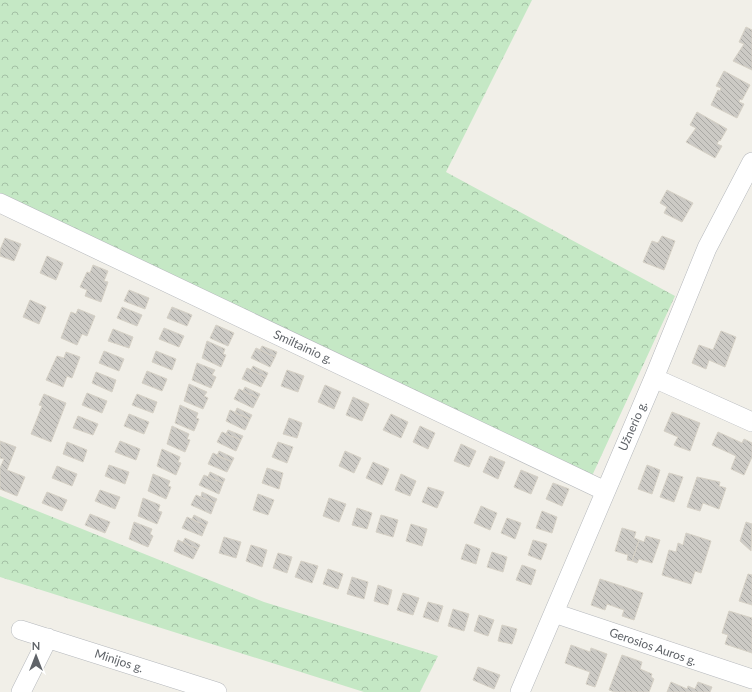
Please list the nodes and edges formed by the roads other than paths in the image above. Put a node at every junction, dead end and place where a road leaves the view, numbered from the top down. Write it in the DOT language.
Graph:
graph roads {
  1 [pos="752,162"];
  2 [pos="0,203"];
  3 [pos="654,378"];
  4 [pos="752,422"];
  5 [pos="605,491"];
  6 [pos="554,613"];
  7 [pos="21,630"];
  8 [pos="48,638"];
  9 [pos="752,679"];
  10 [pos="21,692"];
  11 [pos="217,692"];
  12 [pos="520,692"];
  1 -- 3 [label="street, Užnerio g."];
  2 -- 5 [label="street, Smiltainio g."];
  3 -- 4 [label="street"];
  3 -- 5 [label="street, Užnerio g."];
  5 -- 6 [label="street, Užnerio g."];
  6 -- 9 [label="street, Gerosios Auros g."];
  6 -- 12 [label="street, Užnerio g."];
  7 -- 8 [label="street, Minijos g."];
  8 -- 10 [label="street"];
  8 -- 11 [label="street, Minijos g."];
}
